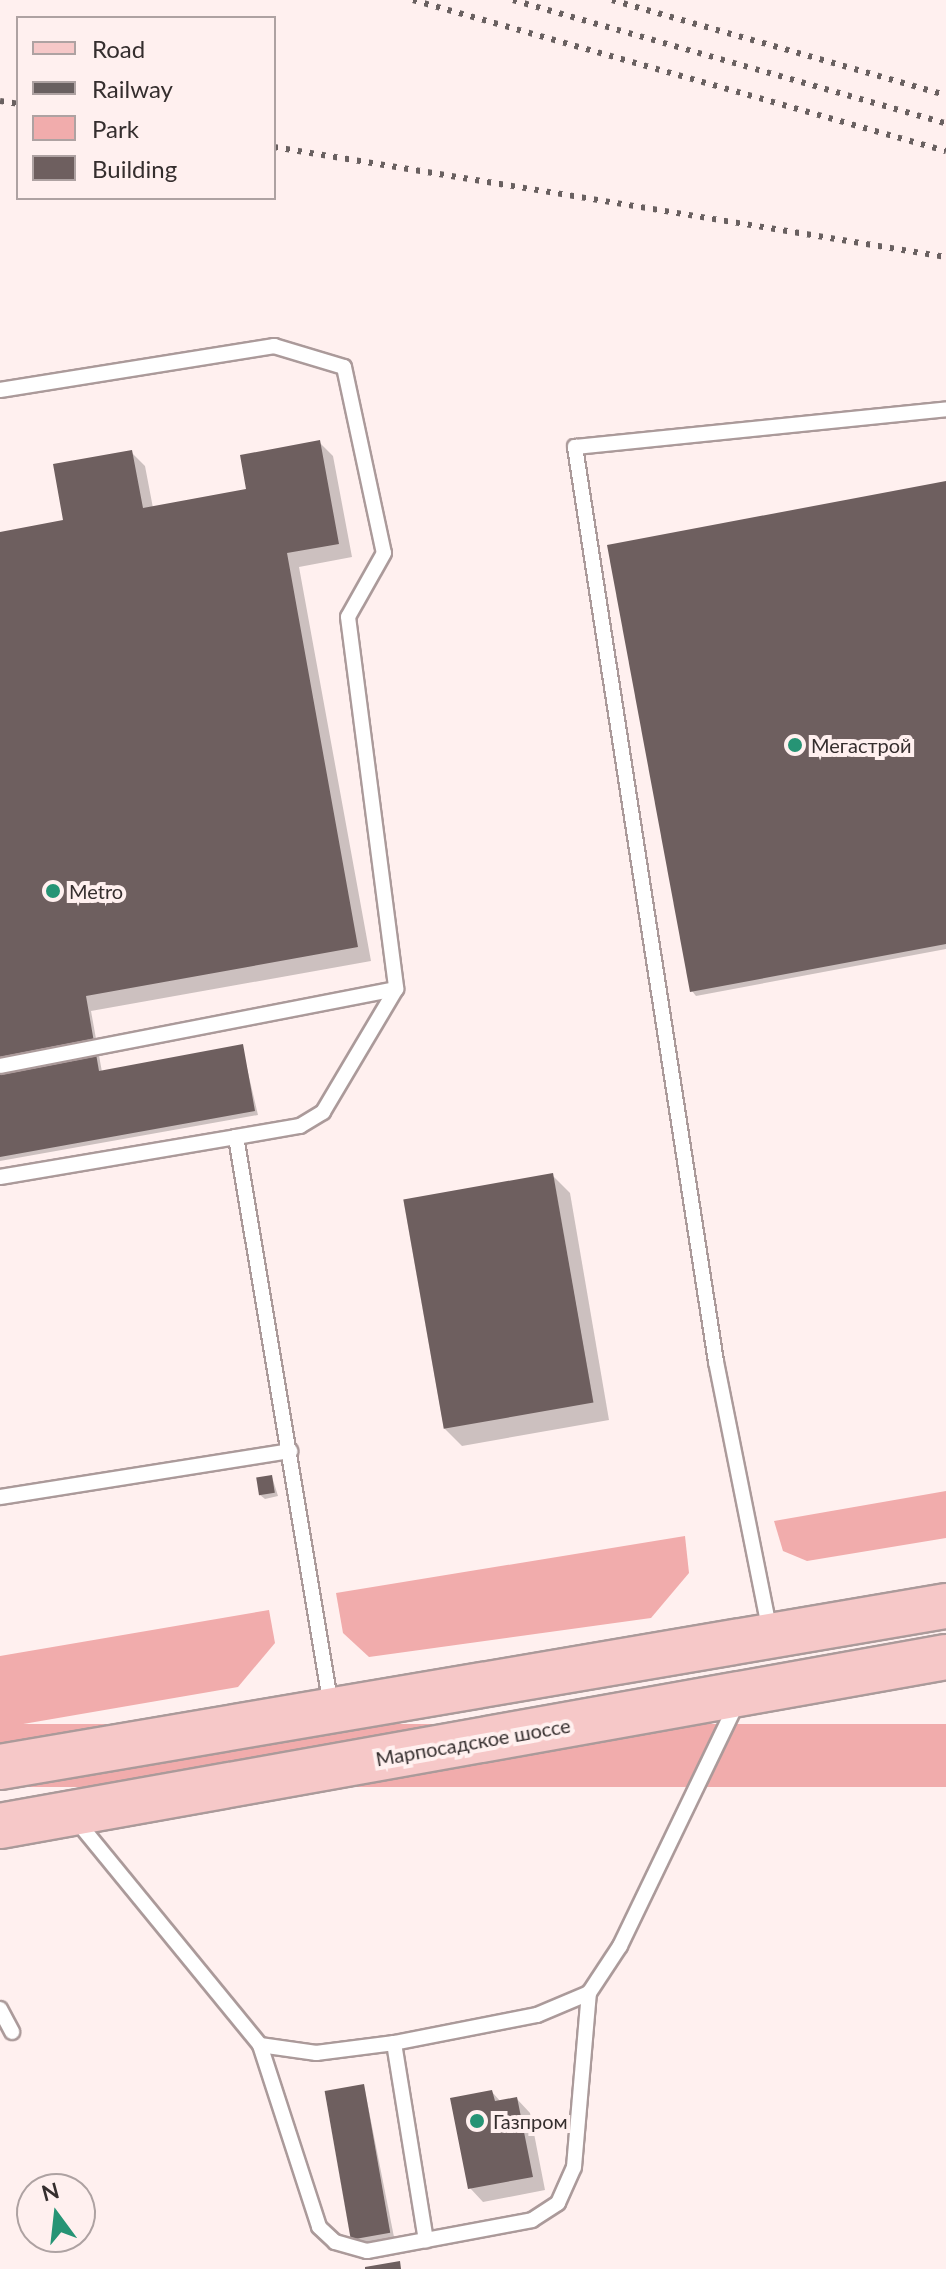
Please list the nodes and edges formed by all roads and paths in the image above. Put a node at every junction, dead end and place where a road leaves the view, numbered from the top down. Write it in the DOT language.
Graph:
graph roads {
  1 [pos="0,390"];
  2 [pos="946,409"];
  3 [pos="396,989"];
  4 [pos="0,1066"];
  5 [pos="236,1137"];
  6 [pos="0,1177"];
  7 [pos="290,1451"];
  8 [pos="0,1497"];
  9 [pos="946,1606"];
  10 [pos="770,1632"];
  11 [pos="946,1657"];
  12 [pos="760,1690"];
  13 [pos="331,1708"];
  14 [pos="0,1767"];
  15 [pos="70,1813"];
  16 [pos="0,1826"];
  17 [pos="589,1993"];
  18 [pos="0,2009"];
  19 [pos="12,2032"];
  20 [pos="394,2043"];
  21 [pos="260,2045"];
  22 [pos="426,2240"];
  1 -- 3 [label="lane"];
  2 -- 10 [label="lane"];
  3 -- 4 [label="lane"];
  3 -- 5 [label="lane"];
  5 -- 6 [label="lane"];
  5 -- 7 [label="lane"];
  7 -- 8 [label="lane"];
  7 -- 13 [label="lane"];
  9 -- 10 [label="main road"];
  10 -- 12 [label="main road"];
  10 -- 13 [label="main road"];
  11 -- 12 [label="main road, Марпосадское шоссе"];
  12 -- 15 [label="main road, Марпосадское шоссе"];
  12 -- 17 [label="lane"];
  13 -- 14 [label="main road"];
  15 -- 16 [label="main road, Марпосадское шоссе"];
  15 -- 21 [label="lane"];
  17 -- 20 [label="lane"];
  17 -- 22 [label="lane"];
  18 -- 19 [label="lane"];
  20 -- 21 [label="lane"];
  20 -- 22 [label="lane"];
  21 -- 22 [label="lane"];
}
